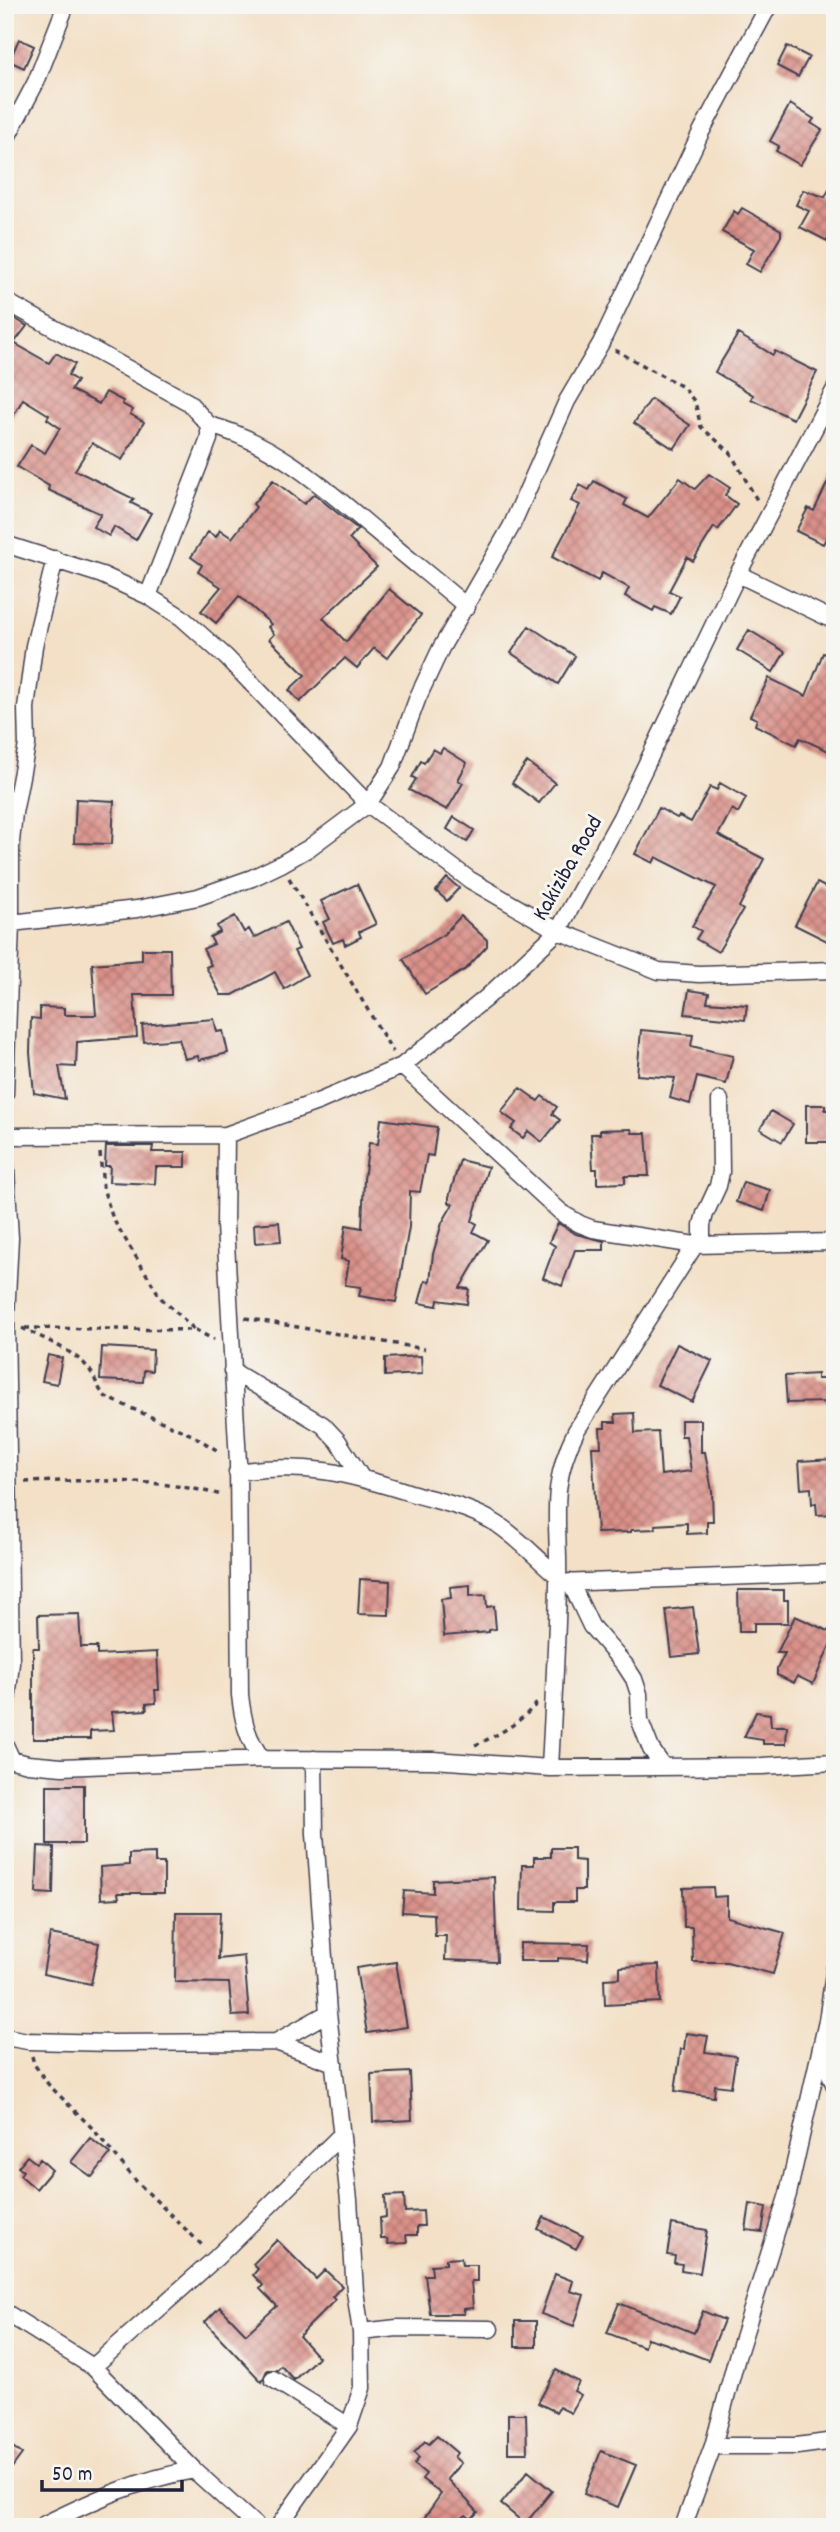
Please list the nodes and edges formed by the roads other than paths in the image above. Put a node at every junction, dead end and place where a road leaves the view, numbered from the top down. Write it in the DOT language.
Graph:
graph roads {
  1 [pos="66,5"];
  2 [pos="769,5"];
  3 [pos="5,141"];
  4 [pos="5,301"];
  5 [pos="835,389"];
  6 [pos="209,425"];
  7 [pos="5,544"];
  8 [pos="55,559"];
  9 [pos="738,574"];
  10 [pos="148,596"];
  11 [pos="467,607"];
  12 [pos="835,621"];
  13 [pos="368,804"];
  14 [pos="11,923"];
  15 [pos="558,931"];
  16 [pos="834,969"];
  17 [pos="402,1066"];
  18 [pos="5,1094"];
  19 [pos="720,1100"];
  20 [pos="226,1135"];
  21 [pos="5,1136"];
  22 [pos="5,1152"];
  23 [pos="835,1242"];
  24 [pos="699,1245"];
  25 [pos="14,1328"];
  26 [pos="232,1371"];
  27 [pos="238,1467"];
  28 [pos="361,1477"];
  29 [pos="835,1573"];
  30 [pos="562,1580"];
  31 [pos="7,1597"];
  32 [pos="5,1721"];
  33 [pos="8,1757"];
  34 [pos="262,1759"];
  35 [pos="314,1759"];
  36 [pos="835,1762"];
  37 [pos="662,1765"];
  38 [pos="550,1768"];
  39 [pos="835,1967"];
  40 [pos="328,2013"];
  41 [pos="827,2021"];
  42 [pos="5,2037"];
  43 [pos="276,2042"];
  44 [pos="334,2063"];
  45 [pos="835,2086"];
  46 [pos="341,2135"];
  47 [pos="5,2312"];
  48 [pos="490,2329"];
  49 [pos="360,2332"];
  50 [pos="93,2367"];
  51 [pos="273,2379"];
  52 [pos="349,2426"];
  53 [pos="835,2441"];
  54 [pos="713,2446"];
  55 [pos="194,2470"];
  56 [pos="43,2525"];
  57 [pos="257,2527"];
  58 [pos="278,2527"];
  59 [pos="683,2527"];
  1 -- 3 [label="street"];
  2 -- 11 [label="street"];
  4 -- 6 [label="street"];
  5 -- 9 [label="street, Kakiziba Road"];
  6 -- 10 [label="street"];
  6 -- 11 [label="street"];
  7 -- 8 [label="street"];
  8 -- 10 [label="street"];
  8 -- 14 [label="street"];
  9 -- 12 [label="street"];
  9 -- 15 [label="street, Kakiziba Road"];
  10 -- 13 [label="street"];
  11 -- 13 [label="street"];
  13 -- 14 [label="street"];
  13 -- 15 [label="street"];
  14 -- 18 [label="street"];
  15 -- 16 [label="street"];
  15 -- 17 [label="street, Kakiziba Road"];
  17 -- 20 [label="street, Kakiziba Road"];
  17 -- 24 [label="street"];
  19 -- 24 [label="street"];
  20 -- 21 [label="street, Kakiziba Road"];
  20 -- 26 [label="street"];
  22 -- 25 [label="street"];
  23 -- 24 [label="street"];
  24 -- 30 [label="street"];
  25 -- 31 [label="street"];
  26 -- 27 [label="street"];
  26 -- 28 [label="street"];
  27 -- 28 [label="street"];
  27 -- 34 [label="street"];
  28 -- 30 [label="street"];
  29 -- 30 [label="street"];
  30 -- 37 [label="street"];
  30 -- 38 [label="street"];
  31 -- 32 [label="street"];
  33 -- 34 [label="street"];
  34 -- 35 [label="street"];
  35 -- 38 [label="street"];
  35 -- 40 [label="street"];
  36 -- 37 [label="street"];
  37 -- 38 [label="street"];
  39 -- 41 [label="street"];
  40 -- 43 [label="street"];
  40 -- 44 [label="street"];
  41 -- 45 [label="street"];
  41 -- 54 [label="street"];
  42 -- 43 [label="street"];
  43 -- 44 [label="street"];
  44 -- 46 [label="street"];
  46 -- 49 [label="street"];
  46 -- 50 [label="street"];
  47 -- 50 [label="street"];
  48 -- 49 [label="street"];
  49 -- 52 [label="street"];
  50 -- 55 [label="street"];
  51 -- 52 [label="street"];
  52 -- 58 [label="street"];
  53 -- 54 [label="street"];
  54 -- 59 [label="street"];
  55 -- 56 [label="street"];
  55 -- 57 [label="street"];
}
